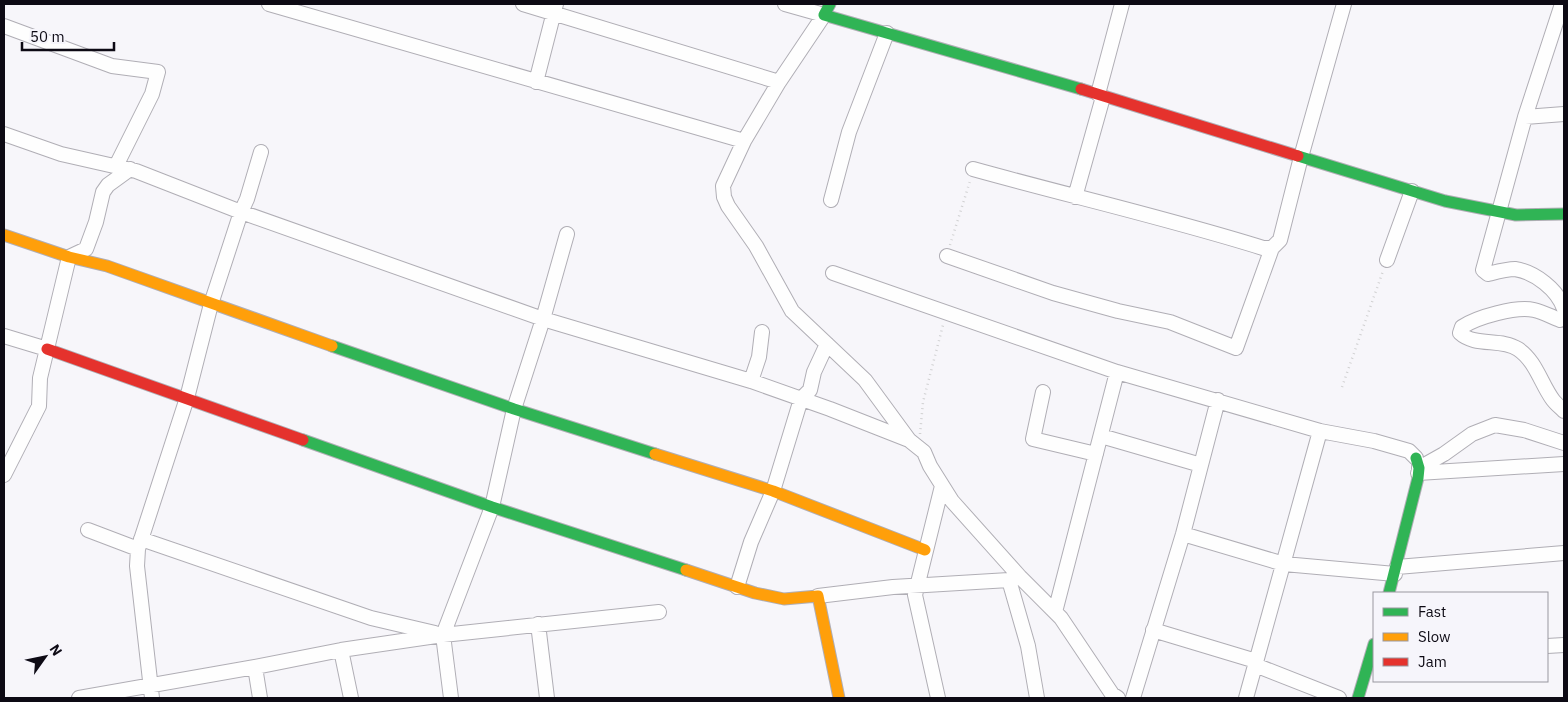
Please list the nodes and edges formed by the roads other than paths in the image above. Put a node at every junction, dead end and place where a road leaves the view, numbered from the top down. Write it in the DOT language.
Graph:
graph roads {
  1 [pos="269,4"];
  2 [pos="524,4"];
  3 [pos="785,4"];
  4 [pos="1122,4"];
  5 [pos="1344,4"];
  6 [pos="1562,4"];
  7 [pos="287,6"];
  8 [pos="555,8"];
  9 [pos="827,9"];
  10 [pos="4,26"];
  11 [pos="887,33"];
  12 [pos="536,82"];
  13 [pos="779,82"];
  14 [pos="1101,96"];
  15 [pos="1564,114"];
  16 [pos="1524,117"];
  17 [pos="4,134"];
  18 [pos="744,141"];
  19 [pos="261,152"];
  20 [pos="1301,157"];
  21 [pos="116,166"];
  22 [pos="130,169"];
  23 [pos="973,169"];
  24 [pos="1412,191"];
  25 [pos="1075,197"];
  26 [pos="830,200"];
  27 [pos="1500,211"];
  28 [pos="241,212"];
  29 [pos="1564,214"];
  30 [pos="567,234"];
  31 [pos="4,235"];
  32 [pos="1272,248"];
  33 [pos="947,256"];
  34 [pos="69,257"];
  35 [pos="1387,260"];
  36 [pos="833,273"];
  37 [pos="211,304"];
  38 [pos="1564,309"];
  39 [pos="1564,316"];
  40 [pos="543,318"];
  41 [pos="762,332"];
  42 [pos="4,336"];
  43 [pos="826,344"];
  44 [pos="47,349"];
  45 [pos="1117,372"];
  46 [pos="751,382"];
  47 [pos="1043,392"];
  48 [pos="187,398"];
  49 [pos="801,399"];
  50 [pos="1218,400"];
  51 [pos="514,409"];
  52 [pos="1564,411"];
  53 [pos="1320,431"];
  54 [pos="1100,436"];
  55 [pos="909,440"];
  56 [pos="1564,443"];
  57 [pos="1096,454"];
  58 [pos="1564,464"];
  59 [pos="1201,465"];
  60 [pos="1418,466"];
  61 [pos="4,474"];
  62 [pos="942,486"];
  63 [pos="772,492"];
  64 [pos="492,507"];
  65 [pos="88,530"];
  66 [pos="1183,534"];
  67 [pos="140,544"];
  68 [pos="925,550"];
  69 [pos="1564,553"];
  70 [pos="1284,564"];
  71 [pos="1396,570"];
  72 [pos="1015,578"];
  73 [pos="916,586"];
  74 [pos="737,587"];
  75 [pos="1389,592"];
  76 [pos="818,596"];
  77 [pos="659,612"];
  78 [pos="1055,612"];
  79 [pos="538,624"];
  80 [pos="1154,630"];
  81 [pos="443,635"];
  82 [pos="1564,645"];
  83 [pos="1548,646"];
  84 [pos="341,650"];
  85 [pos="1372,662"];
  86 [pos="1255,663"];
  87 [pos="255,667"];
  88 [pos="152,692"];
  89 [pos="79,698"];
  90 [pos="260,698"];
  91 [pos="351,698"];
  92 [pos="451,698"];
  93 [pos="547,698"];
  94 [pos="839,698"];
  95 [pos="938,698"];
  96 [pos="1037,698"];
  97 [pos="1118,698"];
  98 [pos="1133,698"];
  99 [pos="1246,698"];
  100 [pos="1339,698"];
  101 [pos="1358,698"];
  1 -- 7 [label="street"];
  2 -- 8 [label="street"];
  3 -- 9 [label="street"];
  4 -- 14 [label="street"];
  5 -- 20 [label="street"];
  6 -- 16 [label="street"];
  7 -- 12 [label="street"];
  8 -- 12 [label="street"];
  8 -- 13 [label="street"];
  9 -- 11 [label="street"];
  9 -- 13 [label="street"];
  10 -- 21 [label="street"];
  11 -- 14 [label="street"];
  11 -- 26 [label="street"];
  12 -- 18 [label="street"];
  13 -- 18 [label="street"];
  14 -- 20 [label="street"];
  14 -- 25 [label="street"];
  15 -- 16 [label="street"];
  16 -- 27 [label="street"];
  17 -- 21 [label="street"];
  18 -- 43 [label="street"];
  19 -- 28 [label="street"];
  20 -- 24 [label="street"];
  20 -- 32 [label="street"];
  21 -- 22 [label="street"];
  22 -- 28 [label="street"];
  22 -- 34 [label="street"];
  23 -- 25 [label="street"];
  24 -- 27 [label="street"];
  24 -- 35 [label="street"];
  25 -- 32 [label="street"];
  27 -- 29 [label="street"];
  27 -- 38 [label="street"];
  28 -- 37 [label="street"];
  28 -- 40 [label="street"];
  30 -- 40 [label="street"];
  31 -- 34 [label="street"];
  32 -- 33 [label="street"];
  34 -- 37 [label="street"];
  34 -- 44 [label="street"];
  36 -- 45 [label="street"];
  37 -- 48 [label="street"];
  37 -- 51 [label="street"];
  39 -- 52 [label="street"];
  40 -- 46 [label="street"];
  40 -- 51 [label="street"];
  41 -- 46 [label="street"];
  42 -- 44 [label="street"];
  43 -- 49 [label="street"];
  43 -- 55 [label="street"];
  44 -- 48 [label="street"];
  44 -- 61 [label="street"];
  45 -- 50 [label="street"];
  45 -- 54 [label="street"];
  46 -- 49 [label="street"];
  47 -- 57 [label="street"];
  48 -- 64 [label="street"];
  48 -- 67 [label="street"];
  49 -- 55 [label="street"];
  49 -- 63 [label="street"];
  50 -- 53 [label="street"];
  50 -- 59 [label="street"];
  51 -- 63 [label="street"];
  51 -- 64 [label="street"];
  53 -- 60 [label="street"];
  53 -- 70 [label="street"];
  54 -- 57 [label="street"];
  54 -- 59 [label="street"];
  55 -- 62 [label="street"];
  56 -- 60 [label="street"];
  57 -- 78 [label="street"];
  58 -- 60 [label="street"];
  59 -- 66 [label="street"];
  60 -- 71 [label="street"];
  62 -- 68 [label="street"];
  62 -- 72 [label="street"];
  63 -- 68 [label="street"];
  63 -- 74 [label="street"];
  64 -- 74 [label="street"];
  64 -- 81 [label="street"];
  65 -- 67 [label="street"];
  66 -- 70 [label="street"];
  66 -- 80 [label="street"];
  67 -- 81 [label="street"];
  67 -- 88 [label="street"];
  68 -- 73 [label="street"];
  69 -- 71 [label="street"];
  70 -- 71 [label="street"];
  70 -- 86 [label="street"];
  71 -- 75 [label="street"];
  72 -- 73 [label="street"];
  72 -- 78 [label="street"];
  72 -- 96 [label="street"];
  73 -- 76 [label="street"];
  73 -- 95 [label="street"];
  74 -- 76 [label="street"];
  76 -- 94 [label="street"];
  77 -- 79 [label="street"];
  78 -- 97 [label="street"];
  79 -- 81 [label="street"];
  79 -- 93 [label="street"];
  80 -- 86 [label="street"];
  80 -- 98 [label="street"];
  81 -- 84 [label="street"];
  81 -- 92 [label="street"];
  82 -- 83 [label="street"];
  84 -- 87 [label="street"];
  84 -- 91 [label="street"];
  85 -- 101 [label="street"];
  86 -- 99 [label="street"];
  86 -- 100 [label="street"];
  87 -- 88 [label="street"];
  87 -- 90 [label="street"];
  88 -- 89 [label="street"];
}
